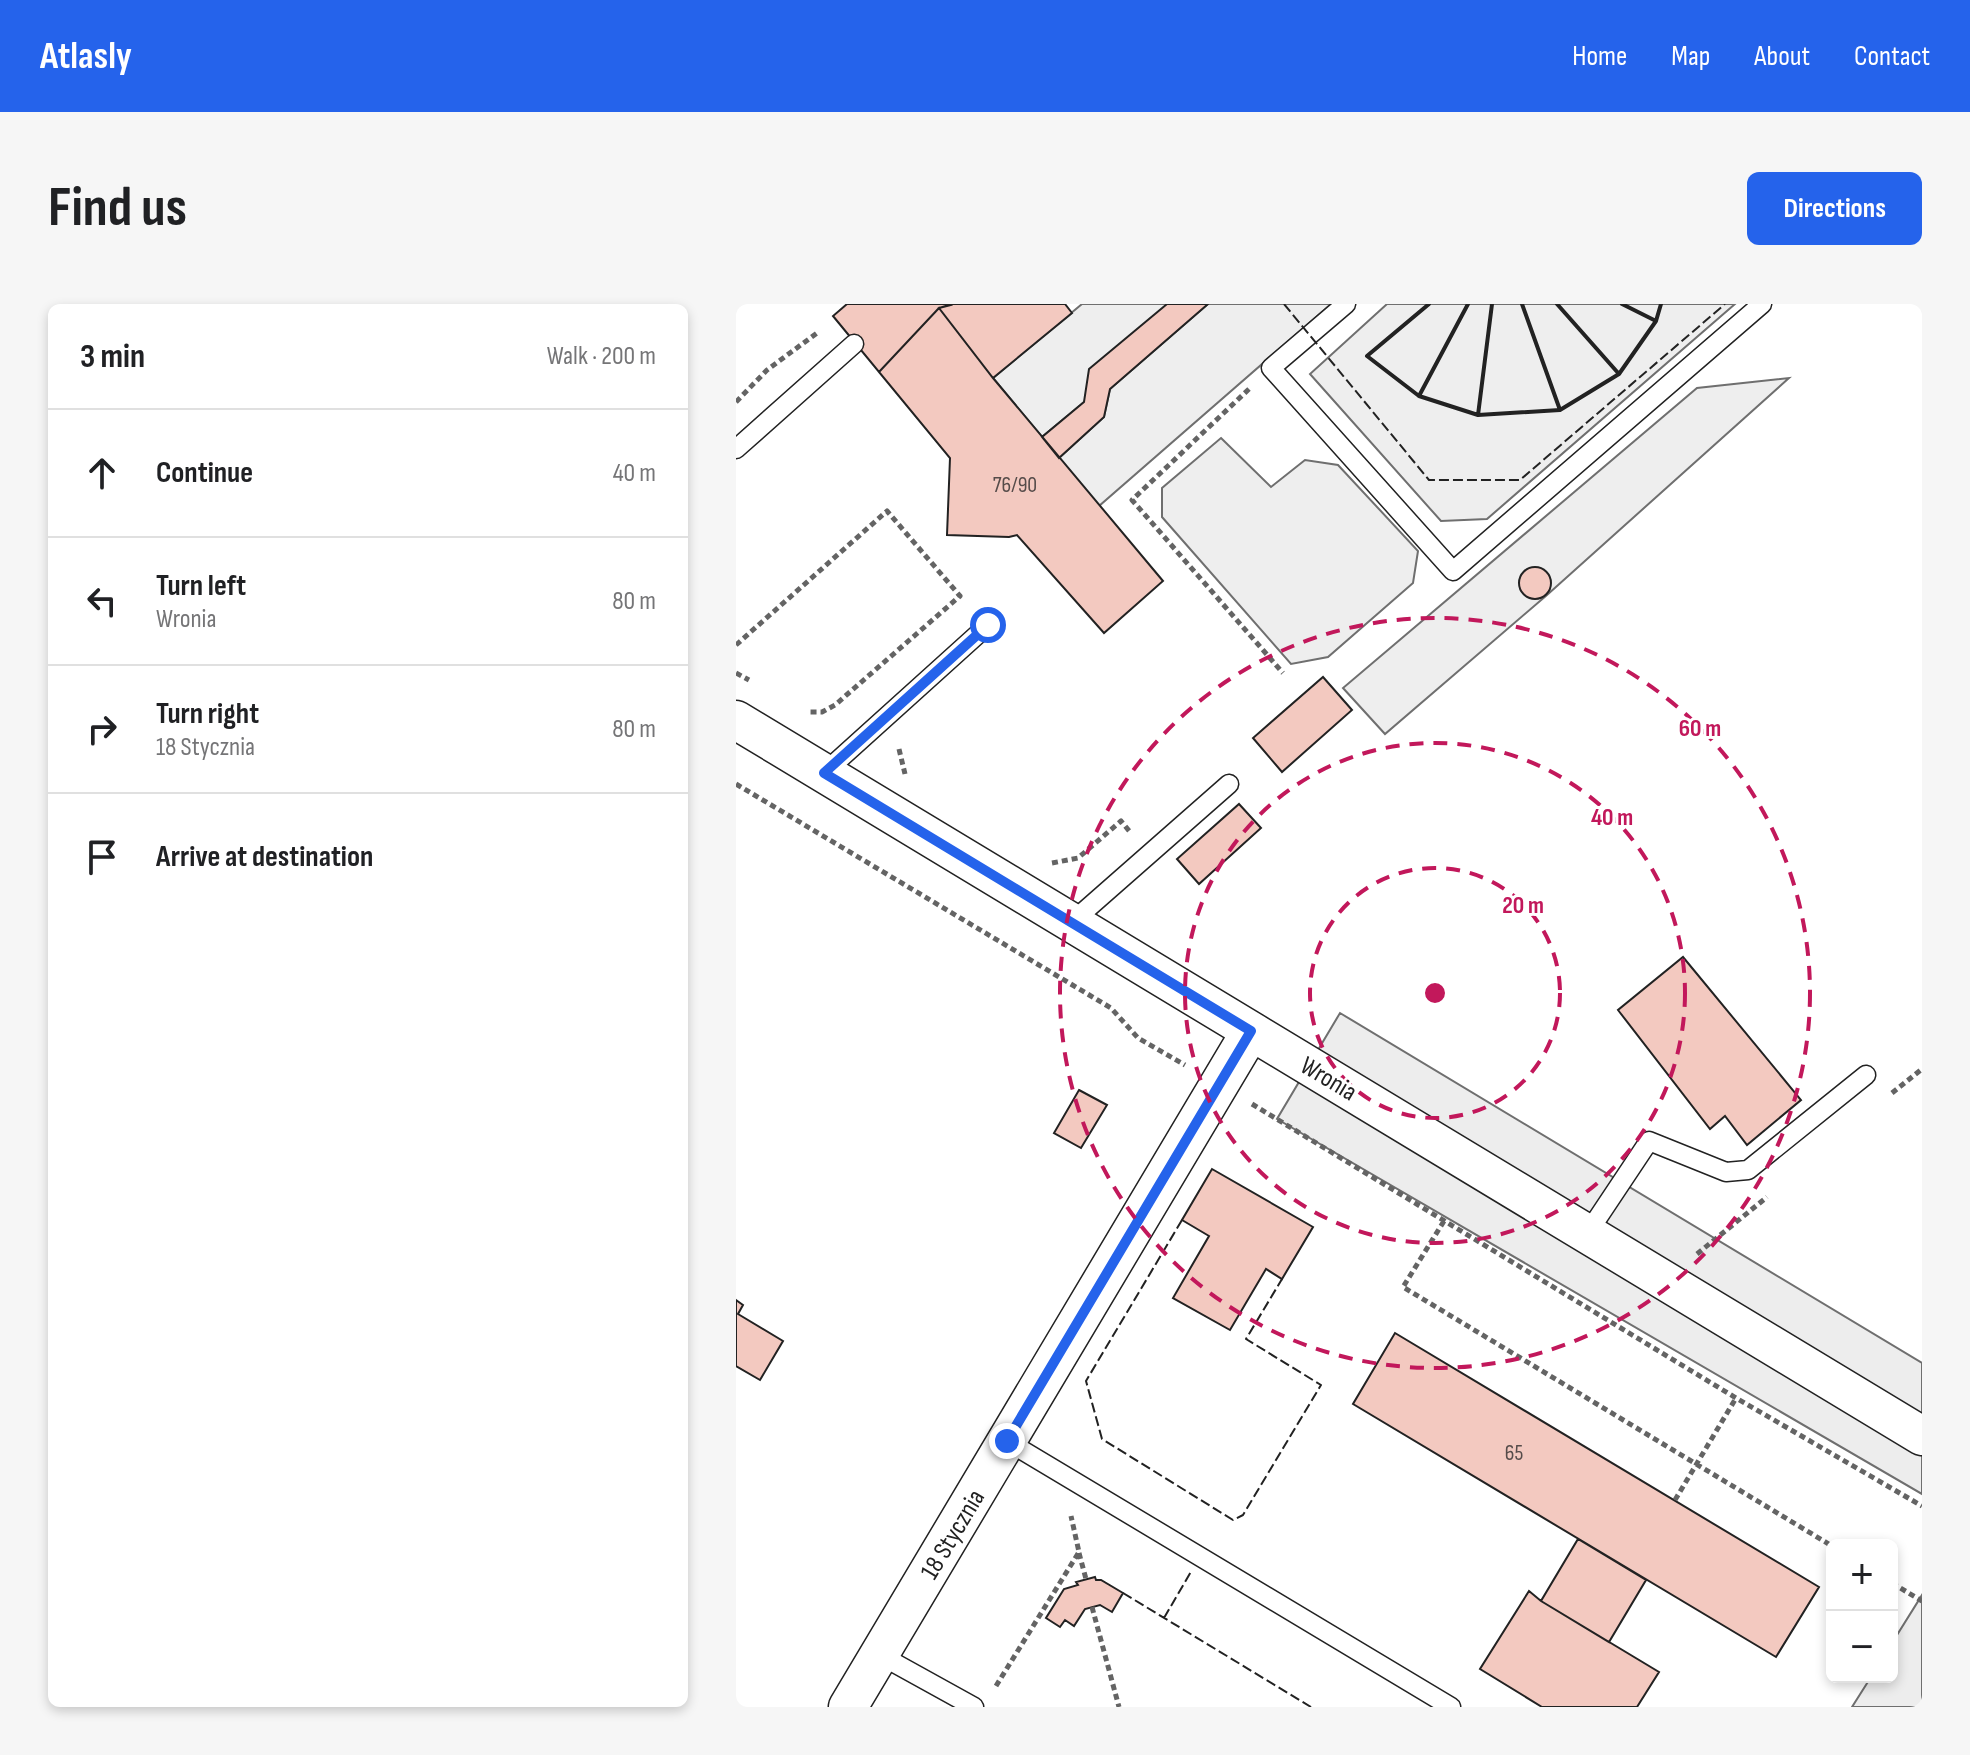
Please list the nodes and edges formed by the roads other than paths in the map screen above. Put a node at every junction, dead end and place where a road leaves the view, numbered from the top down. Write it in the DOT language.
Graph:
graph roads {
  1 [pos="1346,304"];
  2 [pos="1762,304"];
  3 [pos="854,344"];
  4 [pos="736,449"];
  5 [pos="988,625"];
  6 [pos="736,720"];
  7 [pos="824,773"];
  8 [pos="1229,784"];
  9 [pos="1072,922"];
  10 [pos="1251,1031"];
  11 [pos="1866,1075"];
  12 [pos="1587,1234"];
  13 [pos="1922,1436"];
  14 [pos="1007,1441"];
  15 [pos="880,1655"];
  16 [pos="848,1707"];
  17 [pos="974,1707"];
  18 [pos="1451,1707"];
  1 -- 2 [label="lane"];
  3 -- 4 [label="lane"];
  5 -- 7 [label="lane"];
  6 -- 7 [label="street, Wronia"];
  7 -- 9 [label="street, Wronia"];
  8 -- 9 [label="lane"];
  9 -- 10 [label="street, Wronia"];
  10 -- 12 [label="street, Wronia"];
  10 -- 14 [label="street, 18 Stycznia"];
  11 -- 12 [label="lane"];
  12 -- 13 [label="street, Wronia"];
  14 -- 15 [label="street, 18 Stycznia"];
  14 -- 18 [label="lane"];
  15 -- 16 [label="street, 18 Stycznia"];
  15 -- 17 [label="lane"];
}
